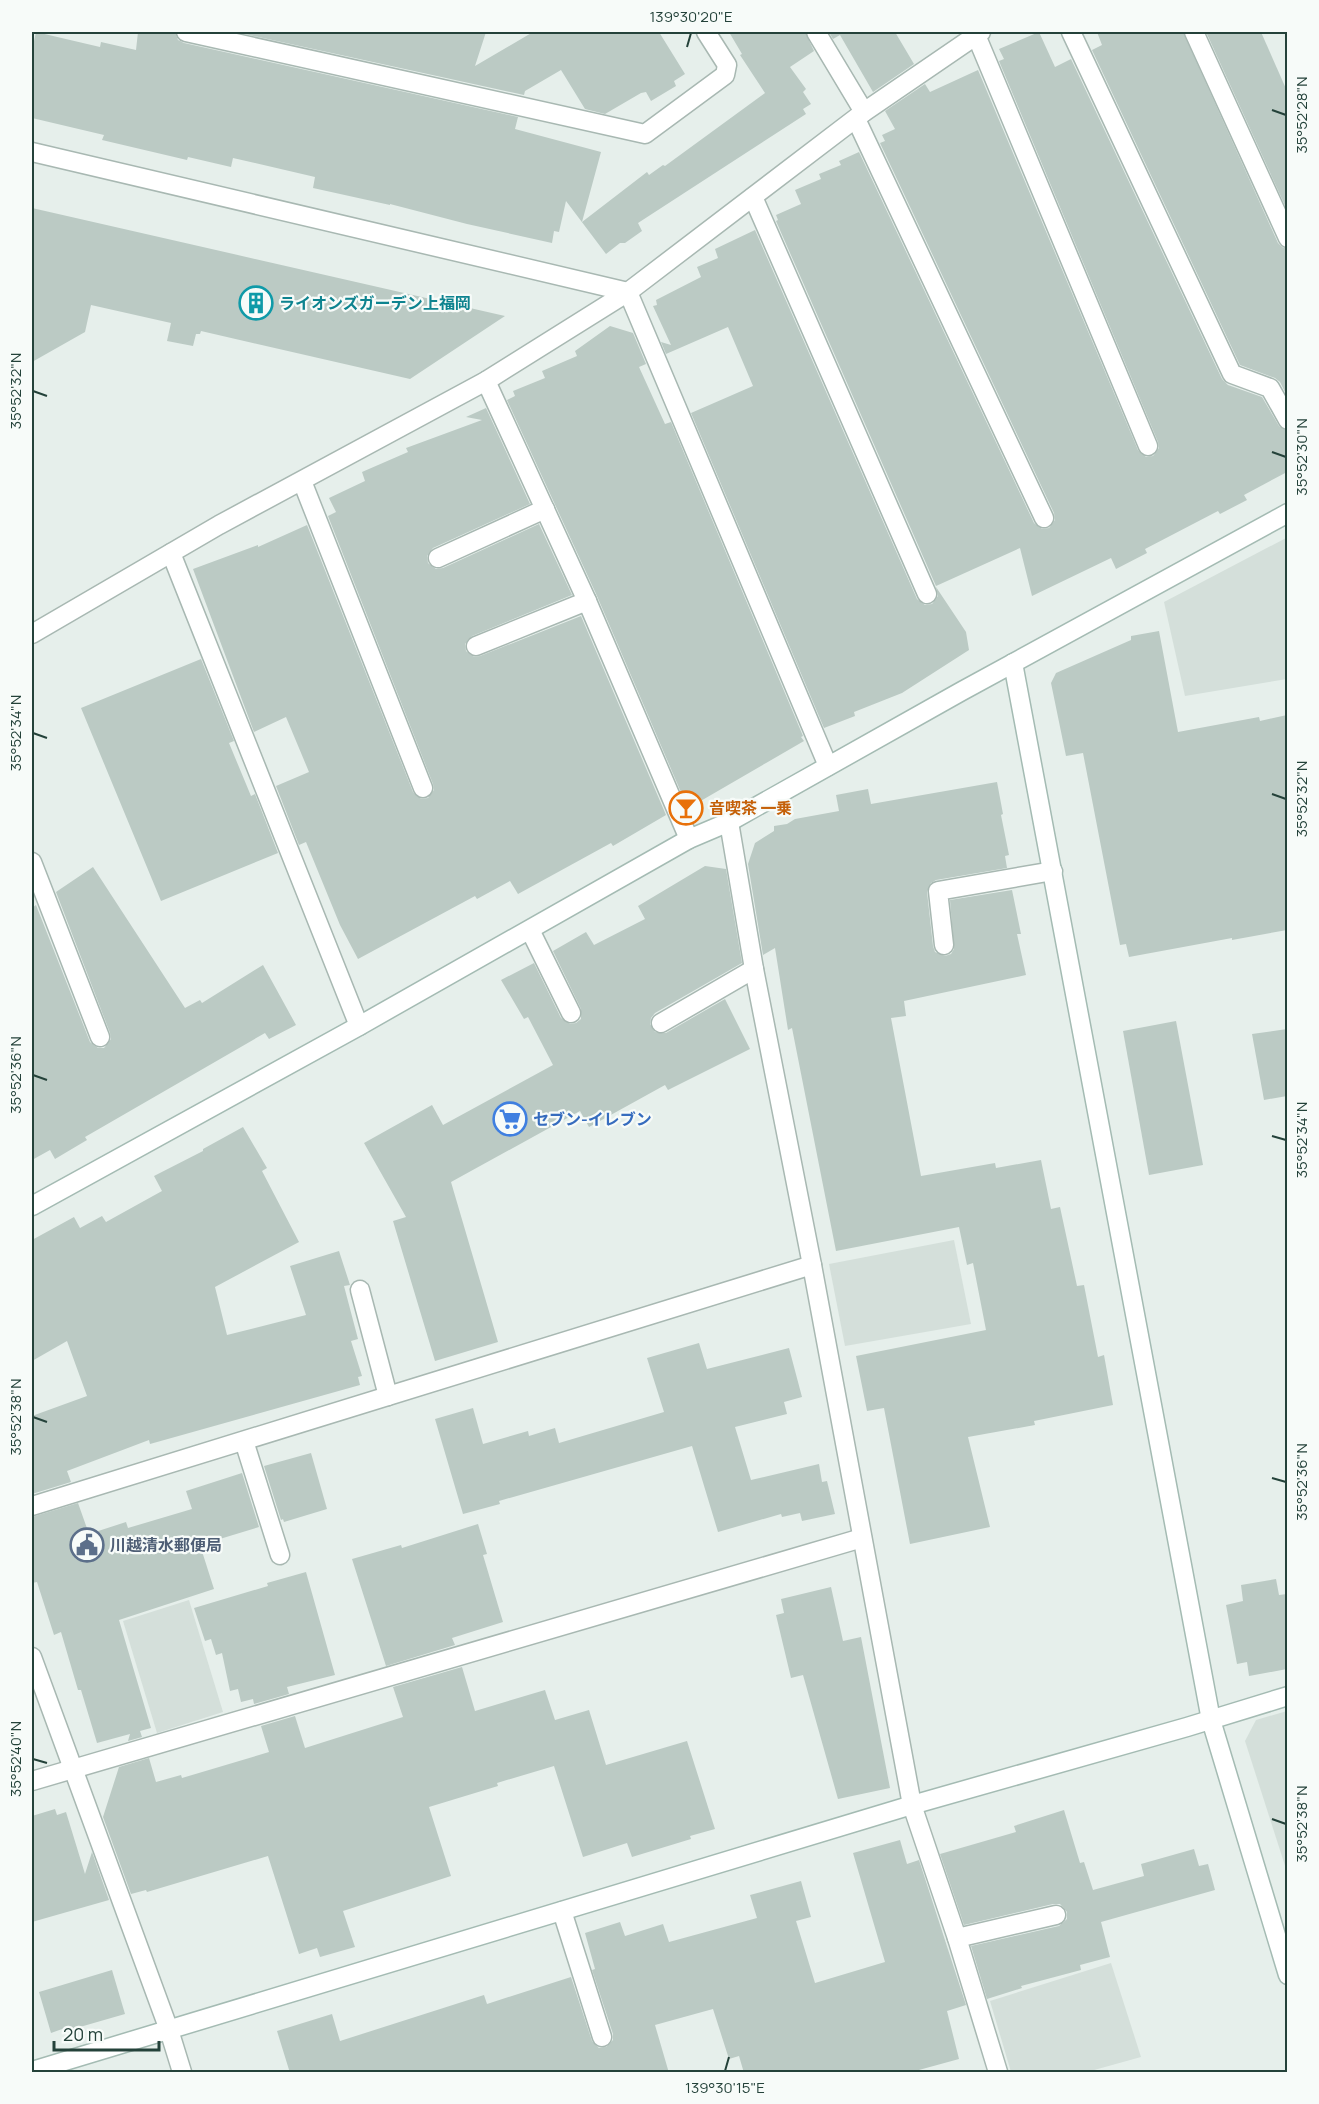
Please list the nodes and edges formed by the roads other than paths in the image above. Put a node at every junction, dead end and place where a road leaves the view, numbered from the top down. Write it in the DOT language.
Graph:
graph roads {
  1 [pos="186,32"];
  2 [pos="706,32"];
  3 [pos="816,32"];
  4 [pos="1071,32"];
  5 [pos="1194,32"];
  6 [pos="978,33"];
  7 [pos="860,116"];
  8 [pos="32,152"];
  9 [pos="753,197"];
  10 [pos="1287,238"];
  11 [pos="628,292"];
  12 [pos="486,381"];
  13 [pos="1287,420"];
  14 [pos="1148,446"];
  15 [pos="302,481"];
  16 [pos="545,509"];
  17 [pos="1287,513"];
  18 [pos="1044,518"];
  19 [pos="171,553"];
  20 [pos="438,558"];
  21 [pos="927,594"];
  22 [pos="587,601"];
  23 [pos="32,634"];
  24 [pos="476,646"];
  25 [pos="1013,663"];
  26 [pos="828,766"];
  27 [pos="423,788"];
  28 [pos="729,822"];
  29 [pos="689,839"];
  30 [pos="32,862"];
  31 [pos="1053,871"];
  32 [pos="530,930"];
  33 [pos="944,945"];
  34 [pos="754,969"];
  35 [pos="571,1013"];
  36 [pos="661,1023"];
  37 [pos="358,1026"];
  38 [pos="100,1037"];
  39 [pos="32,1206"];
  40 [pos="812,1265"];
  41 [pos="360,1290"];
  42 [pos="388,1396"];
  43 [pos="244,1441"];
  44 [pos="32,1506"];
  45 [pos="862,1538"];
  46 [pos="280,1555"];
  47 [pos="32,1657"];
  48 [pos="1287,1696"];
  49 [pos="1211,1720"];
  50 [pos="73,1768"];
  51 [pos="32,1781"];
  52 [pos="912,1805"];
  53 [pos="562,1911"];
  54 [pos="1056,1915"];
  55 [pos="957,1938"];
  56 [pos="1287,1975"];
  57 [pos="169,2030"];
  58 [pos="602,2037"];
  59 [pos="32,2071"];
  60 [pos="996,2072"];
  61 [pos="182,2073"];
  1 -- 2 [label="street"];
  3 -- 7 [label="street"];
  4 -- 13 [label="street"];
  5 -- 10 [label="street"];
  6 -- 7 [label="street"];
  6 -- 14 [label="street"];
  7 -- 9 [label="street"];
  7 -- 18 [label="street"];
  8 -- 11 [label="street"];
  9 -- 11 [label="street"];
  9 -- 21 [label="street"];
  11 -- 12 [label="street"];
  11 -- 26 [label="street"];
  12 -- 15 [label="street"];
  12 -- 16 [label="street"];
  15 -- 19 [label="street"];
  15 -- 27 [label="street"];
  16 -- 20 [label="street"];
  16 -- 22 [label="street"];
  17 -- 25 [label="street"];
  19 -- 23 [label="street"];
  19 -- 37 [label="street"];
  22 -- 24 [label="street"];
  22 -- 29 [label="street"];
  25 -- 26 [label="street"];
  25 -- 31 [label="street"];
  26 -- 28 [label="street"];
  28 -- 29 [label="street"];
  28 -- 34 [label="street"];
  29 -- 32 [label="street"];
  30 -- 38 [label="street"];
  31 -- 33 [label="street"];
  31 -- 49 [label="street"];
  32 -- 35 [label="street"];
  32 -- 37 [label="street"];
  34 -- 36 [label="street"];
  34 -- 40 [label="street"];
  37 -- 39 [label="street"];
  40 -- 42 [label="street"];
  40 -- 45 [label="street"];
  41 -- 42 [label="street"];
  42 -- 43 [label="street"];
  43 -- 44 [label="street"];
  43 -- 46 [label="street"];
  45 -- 50 [label="street"];
  45 -- 52 [label="street"];
  47 -- 50 [label="street"];
  48 -- 49 [label="street"];
  49 -- 52 [label="street"];
  49 -- 56 [label="street"];
  50 -- 51 [label="street"];
  50 -- 57 [label="street"];
  52 -- 53 [label="street"];
  52 -- 55 [label="street"];
  53 -- 57 [label="street"];
  53 -- 58 [label="street"];
  54 -- 55 [label="street"];
  55 -- 60 [label="street"];
  57 -- 59 [label="street"];
  57 -- 61 [label="street"];
}
